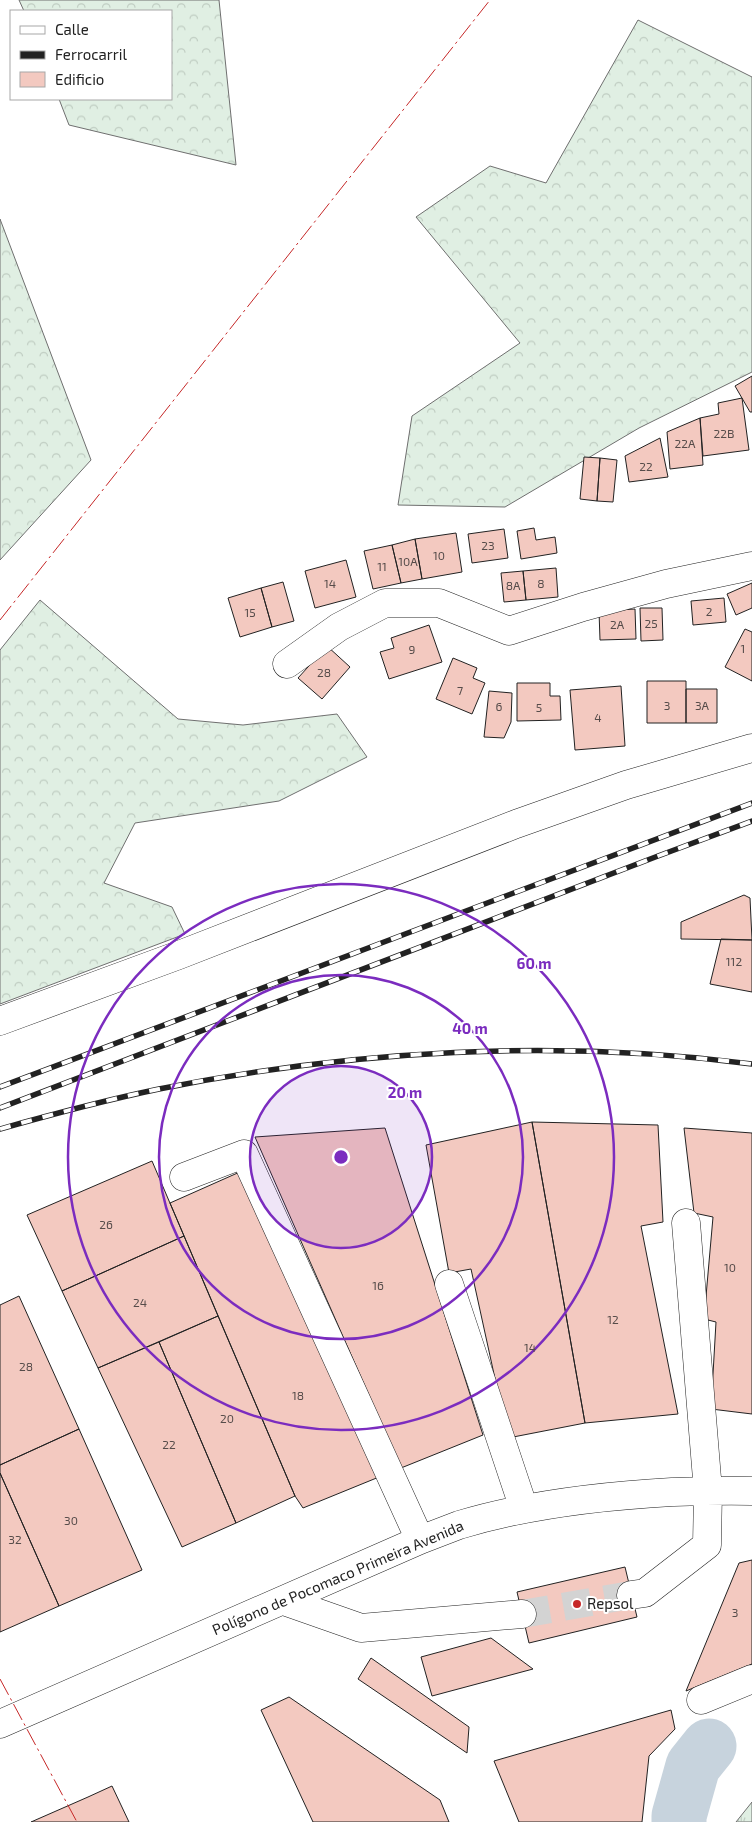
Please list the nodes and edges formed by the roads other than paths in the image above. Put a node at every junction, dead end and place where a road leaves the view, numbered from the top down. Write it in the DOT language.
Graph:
graph roads {
  1 [pos="752,566"];
  2 [pos="287,664"];
  3 [pos="752,748"];
  4 [pos="0,1021"];
  5 [pos="184,1177"];
  6 [pos="686,1223"];
  7 [pos="449,1284"];
  8 [pos="708,1491"];
  9 [pos="752,1491"];
  10 [pos="524,1509"];
  11 [pos="420,1540"];
  12 [pos="632,1595"];
  13 [pos="284,1601"];
  14 [pos="522,1614"];
  15 [pos="752,1680"];
  16 [pos="701,1700"];
  17 [pos="0,1724"];
  1 -- 2 [label="street"];
  3 -- 4 [label="street"];
  5 -- 11 [label="street"];
  6 -- 8 [label="street"];
  7 -- 10 [label="street"];
  8 -- 9 [label="street, Polígono de Pocomaco Primeira Avenida"];
  8 -- 10 [label="street, Polígono de Pocomaco Primeira Avenida"];
  8 -- 12 [label="street"];
  10 -- 11 [label="street, Polígono de Pocomaco Primeira Avenida"];
  11 -- 13 [label="street, Polígono de Pocomaco Primeira Avenida"];
  13 -- 14 [label="street"];
  13 -- 17 [label="street, Polígono de Pocomaco Primeira Avenida"];
  15 -- 16 [label="street"];
}
